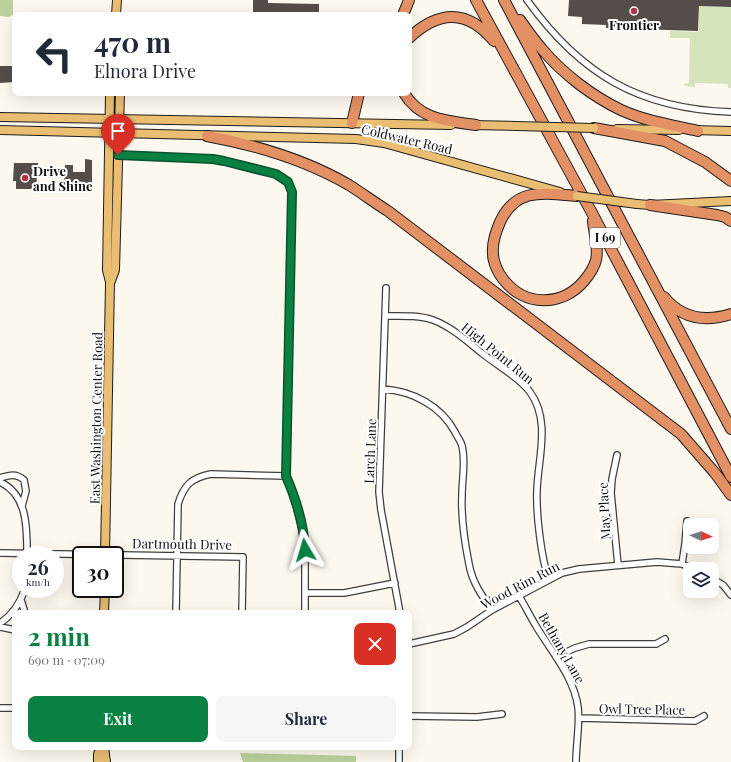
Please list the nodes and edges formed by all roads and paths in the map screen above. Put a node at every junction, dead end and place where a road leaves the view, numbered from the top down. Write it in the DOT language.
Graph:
graph roads {
  1 [pos="117,0"];
  2 [pos="409,0"];
  3 [pos="476,0"];
  4 [pos="505,0"];
  5 [pos="527,0"];
  6 [pos="116,12"];
  7 [pos="404,12"];
  8 [pos="412,35"];
  9 [pos="508,58"];
  10 [pos="110,96"];
  11 [pos="120,96"];
  12 [pos="358,96"];
  13 [pos="406,96"];
  14 [pos="731,112"];
  15 [pos="4,117"];
  16 [pos="109,118"];
  17 [pos="119,118"];
  18 [pos="0,120"];
  19 [pos="352,123"];
  20 [pos="476,125"];
  21 [pos="594,128"];
  22 [pos="0,130"];
  23 [pos="698,131"];
  24 [pos="731,131"];
  25 [pos="108,133"];
  26 [pos="118,134"];
  27 [pos="207,136"];
  28 [pos="118,155"];
  29 [pos="731,181"];
  30 [pos="550,192"];
  31 [pos="576,196"];
  32 [pos="727,201"];
  33 [pos="650,205"];
  34 [pos="592,213"];
  35 [pos="731,221"];
  36 [pos="110,282"];
  37 [pos="654,285"];
  38 [pos="386,288"];
  39 [pos="731,314"];
  40 [pos="385,316"];
  41 [pos="383,389"];
  42 [pos="731,429"];
  43 [pos="617,455"];
  44 [pos="286,476"];
  45 [pos="731,477"];
  46 [pos="0,478"];
  47 [pos="0,482"];
  48 [pos="731,495"];
  49 [pos="22,506"];
  50 [pos="27,546"];
  51 [pos="105,546"];
  52 [pos="0,553"];
  53 [pos="12,553"];
  54 [pos="684,554"];
  55 [pos="124,555"];
  56 [pos="177,556"];
  57 [pos="682,564"];
  58 [pos="618,565"];
  59 [pos="549,580"];
  60 [pos="719,582"];
  61 [pos="395,584"];
  62 [pos="305,593"];
  63 [pos="731,594"];
  64 [pos="519,596"];
  65 [pos="105,598"];
  66 [pos="21,600"];
  67 [pos="14,610"];
  68 [pos="25,610"];
  69 [pos="104,610"];
  70 [pos="176,610"];
  71 [pos="242,610"];
  72 [pos="304,610"];
  73 [pos="399,610"];
  74 [pos="492,610"];
  75 [pos="12,612"];
  76 [pos="0,623"];
  77 [pos="0,627"];
  78 [pos="12,629"];
  79 [pos="665,639"];
  80 [pos="412,643"];
  81 [pos="556,657"];
  82 [pos="0,708"];
  83 [pos="12,708"];
  84 [pos="502,714"];
  85 [pos="412,716"];
  86 [pos="704,716"];
  87 [pos="579,718"];
  88 [pos="100,750"];
  89 [pos="104,750"];
  90 [pos="399,750"];
  91 [pos="98,762"];
  92 [pos="106,762"];
  93 [pos="399,762"];
  94 [pos="576,762"];
  1 -- 6 [label="main road"];
  2 -- 7 [label="highway"];
  3 -- 9 [label="highway, I 69"];
  4 -- 23 [label="highway"];
  4 -- 37 [label="highway, I 69"];
  5 -- 14 [label="street"];
  8 -- 9 [label="highway"];
  9 -- 34 [label="highway, I 69"];
  10 -- 16 [label="main road, East Washington Center Road"];
  11 -- 17 [label="main road, East Washington Center Road"];
  12 -- 19 [label="highway"];
  13 -- 20 [label="highway"];
  15 -- 16 [label="main road, Coldwater Road"];
  15 -- 18 [label="main road"];
  16 -- 17 [label="main road, Coldwater Road"];
  16 -- 25 [label="main road, East Washington Center Road"];
  17 -- 19 [label="main road, Coldwater Road"];
  17 -- 26 [label="main road, East Washington Center Road"];
  19 -- 20 [label="main road, Coldwater Road"];
  20 -- 21 [label="main road, Coldwater Road, bridge"];
  21 -- 23 [label="main road, Coldwater Road"];
  21 -- 29 [label="highway"];
  22 -- 25 [label="main road, Coldwater Road"];
  23 -- 24 [label="main road, Coldwater Road"];
  25 -- 26 [label="main road, Coldwater Road"];
  25 -- 36 [label="main road, East Washington Center Road"];
  26 -- 27 [label="main road, Coldwater Road"];
  26 -- 28 [label="main road, East Washington Center Road"];
  27 -- 30 [label="main road, Coldwater Road"];
  27 -- 48 [label="highway"];
  28 -- 36 [label="main road, East Washington Center Road"];
  28 -- 44 [label="street"];
  30 -- 31 [label="highway"];
  30 -- 34 [label="highway"];
  31 -- 33 [label="main road, bridge"];
  32 -- 33 [label="main road"];
  33 -- 35 [label="highway"];
  34 -- 45 [label="highway, I 69"];
  36 -- 51 [label="main road, East Washington Center Road"];
  37 -- 39 [label="highway"];
  37 -- 42 [label="highway, I 69"];
  38 -- 40 [label="street, Larch Lane"];
  40 -- 41 [label="street, Larch Lane"];
  40 -- 59 [label="street, High Point Run"];
  41 -- 61 [label="street, Larch Lane"];
  41 -- 74 [label="street"];
  43 -- 58 [label="street, May Place"];
  44 -- 56 [label="street"];
  44 -- 62 [label="street"];
  46 -- 49 [label="street"];
  47 -- 49 [label="street"];
  49 -- 50 [label="street"];
  52 -- 53 [label="street, Dartmouth Drive"];
  54 -- 57 [label="street"];
  55 -- 56 [label="street, Dartmouth Drive"];
  56 -- 70 [label="street"];
  56 -- 71 [label="street, Dartmouth Drive"];
  57 -- 58 [label="street, Wood Rim Run"];
  58 -- 59 [label="street, Wood Rim Run"];
  59 -- 64 [label="street, Wood Rim Run"];
  60 -- 63 [label="street"];
  61 -- 62 [label="street"];
  61 -- 73 [label="street, Larch Lane"];
  62 -- 72 [label="street"];
  64 -- 74 [label="street, Wood Rim Run"];
  64 -- 81 [label="street, Bethany Lane"];
  65 -- 69 [label="main road"];
  66 -- 67 [label="street"];
  66 -- 68 [label="street"];
  74 -- 80 [label="street, Wood Rim Run"];
  75 -- 76 [label="street"];
  77 -- 78 [label="street"];
  79 -- 81 [label="street"];
  81 -- 87 [label="street, Bethany Lane"];
  82 -- 83 [label="street"];
  84 -- 85 [label="street"];
  86 -- 87 [label="street, Owl Tree Place"];
  87 -- 94 [label="street, Bethany Lane"];
  88 -- 91 [label="main road"];
  89 -- 92 [label="main road"];
  90 -- 93 [label="street"];
}
